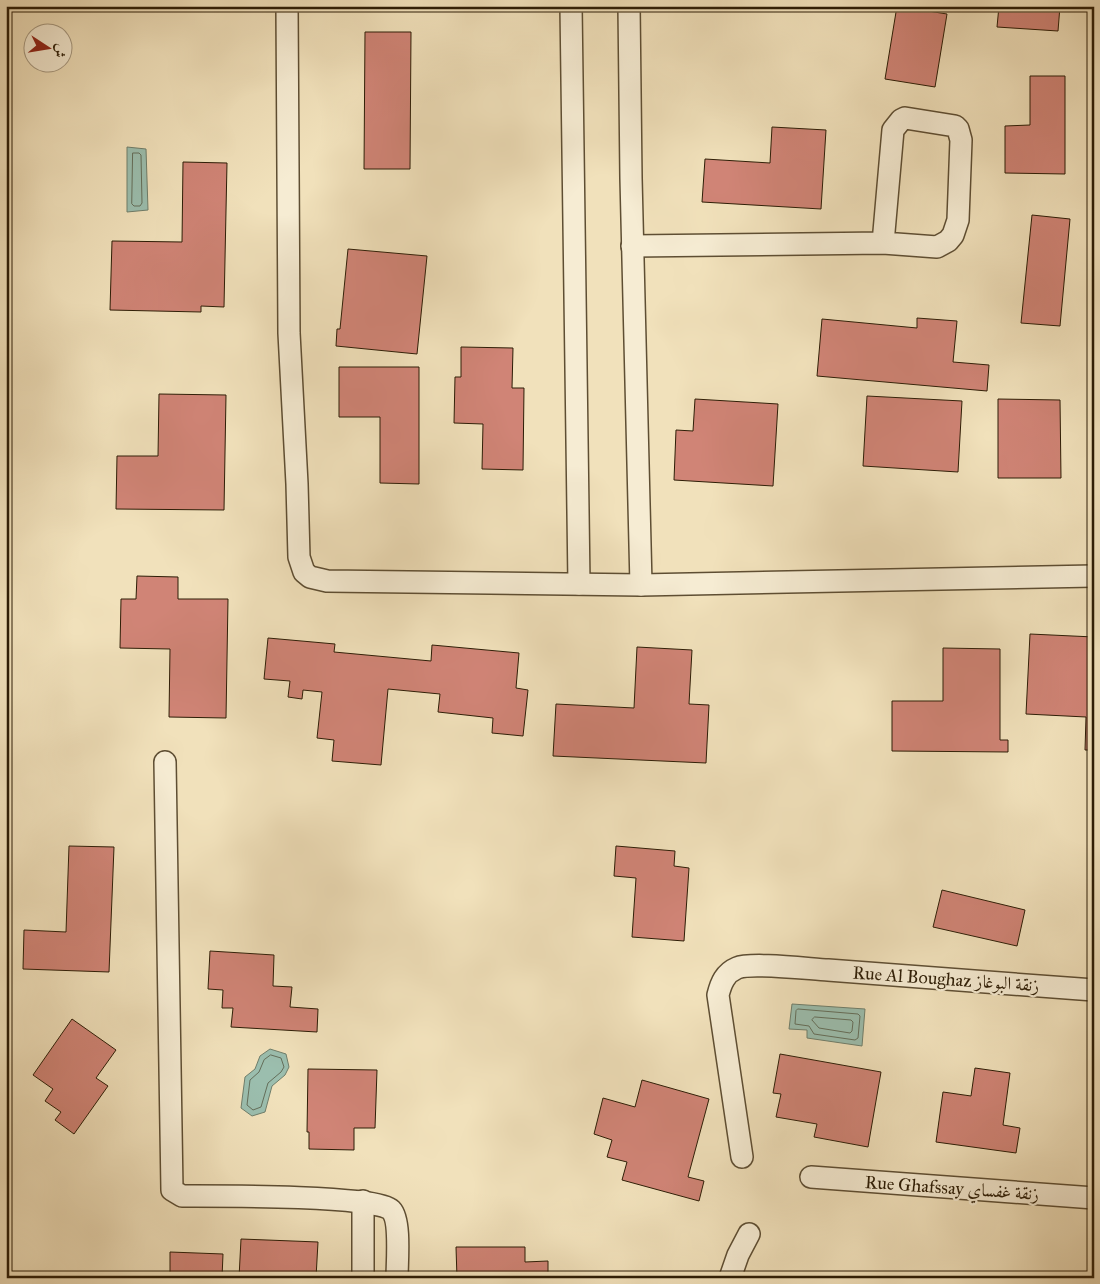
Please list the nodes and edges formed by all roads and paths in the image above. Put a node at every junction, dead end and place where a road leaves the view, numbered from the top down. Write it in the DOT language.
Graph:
graph roads {
  1 [pos="287,6"];
  2 [pos="571,6"];
  3 [pos="629,6"];
  4 [pos="883,244"];
  5 [pos="632,246"];
  6 [pos="1094,576"];
  7 [pos="579,584"];
  8 [pos="641,585"];
  9 [pos="165,762"];
  10 [pos="1094,990"];
  11 [pos="742,1156"];
  12 [pos="811,1177"];
  13 [pos="1094,1198"];
  14 [pos="363,1201"];
  15 [pos="749,1234"];
  16 [pos="363,1278"];
  17 [pos="397,1278"];
  18 [pos="730,1278"];
  1 -- 7 [label="street"];
  2 -- 7 [label="street"];
  3 -- 5 [label="street"];
  4 -- 4 [label="street"];
  4 -- 5 [label="street"];
  5 -- 8 [label="street"];
  6 -- 8 [label="street"];
  7 -- 8 [label="street"];
  9 -- 14 [label="street"];
  10 -- 11 [label="street, Rue Al Boughaz زنقة البوغاز"];
  12 -- 13 [label="street, Rue Ghafssay زنقة غفساي"];
  14 -- 16 [label="street"];
  14 -- 17 [label="street"];
  15 -- 18 [label="street"];
}
